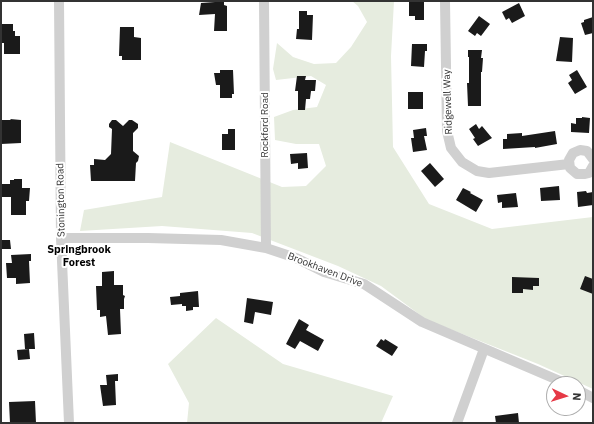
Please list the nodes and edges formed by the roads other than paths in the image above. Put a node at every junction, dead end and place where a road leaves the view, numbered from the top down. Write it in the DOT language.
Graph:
graph roads {
  1 [pos="59,1"];
  2 [pos="264,1"];
  3 [pos="446,1"];
  4 [pos="593,159"];
  5 [pos="569,164"];
  6 [pos="593,166"];
  7 [pos="61,238"];
  8 [pos="266,248"];
  9 [pos="484,349"];
  10 [pos="548,376"];
  11 [pos="69,423"];
  12 [pos="457,423"];
  1 -- 7 [label="street, Stonington Road"];
  2 -- 8 [label="street, Rockford Road"];
  3 -- 5 [label="street, Ridgewell Way"];
  4 -- 5 [label="street"];
  5 -- 6 [label="street"];
  7 -- 8 [label="street, Brookhaven Drive"];
  7 -- 11 [label="street, Stonington Road"];
  8 -- 9 [label="street, Brookhaven Drive"];
  9 -- 10 [label="street, Brookhaven Drive"];
  9 -- 12 [label="street"];
}
